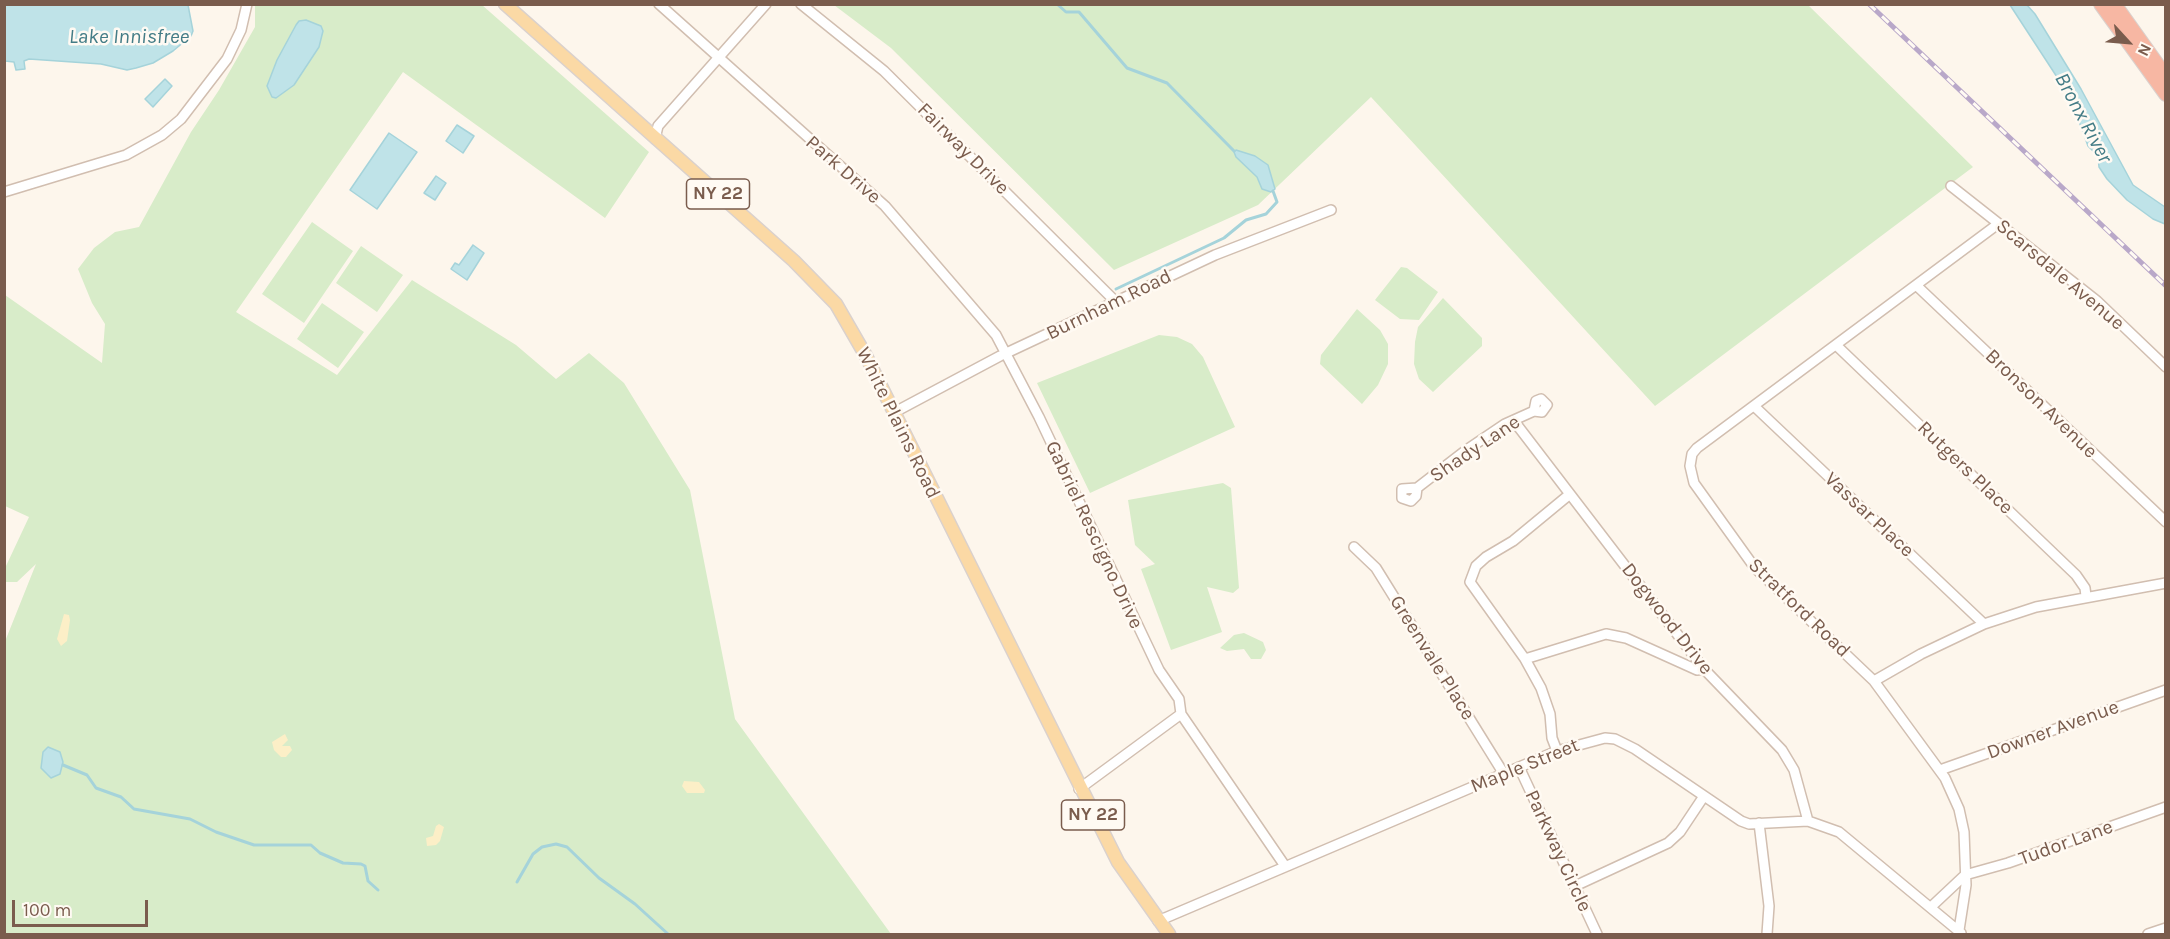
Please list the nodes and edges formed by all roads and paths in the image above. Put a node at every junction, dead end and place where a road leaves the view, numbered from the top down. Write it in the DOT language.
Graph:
graph roads {
  1 [pos="247,4"];
  2 [pos="506,4"];
  3 [pos="659,4"];
  4 [pos="766,4"];
  5 [pos="801,4"];
  6 [pos="2101,4"];
  7 [pos="2114,4"];
  8 [pos="717,58"];
  9 [pos="2166,77"];
  10 [pos="2166,94"];
  11 [pos="656,139"];
  12 [pos="1951,186"];
  13 [pos="4,192"];
  14 [pos="1331,210"];
  15 [pos="1998,224"];
  16 [pos="1917,286"];
  17 [pos="1116,302"];
  18 [pos="1836,345"];
  19 [pos="1007,354"];
  20 [pos="2166,367"];
  21 [pos="1754,406"];
  22 [pos="1534,411"];
  23 [pos="893,414"];
  24 [pos="1514,421"];
  25 [pos="1417,488"];
  26 [pos="1570,494"];
  27 [pos="2166,522"];
  28 [pos="1354,547"];
  29 [pos="2166,582"];
  30 [pos="2086,596"];
  31 [pos="1984,624"];
  32 [pos="1525,659"];
  33 [pos="1704,669"];
  34 [pos="1874,681"];
  35 [pos="2166,690"];
  36 [pos="1181,714"];
  37 [pos="1557,751"];
  38 [pos="1519,767"];
  39 [pos="1940,770"];
  40 [pos="1504,774"];
  41 [pos="1079,789"];
  42 [pos="1704,796"];
  43 [pos="2166,807"];
  44 [pos="1808,821"];
  45 [pos="1759,823"];
  46 [pos="1285,866"];
  47 [pos="1965,875"];
  48 [pos="1575,886"];
  49 [pos="1932,906"];
  50 [pos="1158,921"];
  51 [pos="2166,928"];
  52 [pos="1961,932"];
  53 [pos="1169,934"];
  54 [pos="1597,934"];
  55 [pos="1767,934"];
  56 [pos="2148,934"];
  1 -- 13 [label="street"];
  2 -- 11 [label="main road, White Plains Road / NY 22"];
  3 -- 8 [label="street, Park Drive"];
  4 -- 8 [label="street"];
  5 -- 17 [label="street, Fairway Drive"];
  6 -- 10 [label="highway"];
  7 -- 9 [label="highway"];
  8 -- 11 [label="street"];
  8 -- 19 [label="street, Park Drive"];
  11 -- 23 [label="main road, White Plains Road / NY 22"];
  12 -- 15 [label="street, Scarsdale Avenue"];
  14 -- 17 [label="street, Burnham Road"];
  15 -- 16 [label="street, Stratford Road"];
  15 -- 20 [label="street, Scarsdale Avenue"];
  16 -- 18 [label="street, Stratford Road"];
  16 -- 27 [label="street, Bronson Avenue"];
  17 -- 19 [label="street, Burnham Road"];
  18 -- 21 [label="street, Stratford Road"];
  18 -- 30 [label="street, Rutgers Place"];
  19 -- 23 [label="street, Burnham Road"];
  19 -- 36 [label="street, Gabriel Rescigno Drive"];
  21 -- 31 [label="street, Vassar Place"];
  21 -- 34 [label="street, Stratford Road"];
  22 -- 24 [label="street, Shady Lane"];
  23 -- 41 [label="main road, White Plains Road / NY 22"];
  24 -- 25 [label="street, Shady Lane"];
  24 -- 26 [label="street, Dogwood Drive"];
  26 -- 32 [label="street"];
  26 -- 33 [label="street, Dogwood Drive"];
  28 -- 40 [label="street, Greenvale Place"];
  29 -- 30 [label="street"];
  30 -- 31 [label="street"];
  31 -- 34 [label="street"];
  32 -- 33 [label="street"];
  32 -- 37 [label="street"];
  33 -- 44 [label="street, Dogwood Drive"];
  34 -- 39 [label="street, Stratford Road"];
  35 -- 39 [label="street, Downer Avenue"];
  36 -- 41 [label="street"];
  36 -- 46 [label="street, Gabriel Rescigno Drive"];
  37 -- 38 [label="street, Maple Street"];
  37 -- 42 [label="street, Maple Street"];
  38 -- 40 [label="street, Maple Street"];
  38 -- 48 [label="street, Parkway Circle"];
  39 -- 47 [label="street, Stratford Road"];
  40 -- 46 [label="street, Maple Street"];
  41 -- 50 [label="main road, White Plains Road / NY 22"];
  42 -- 45 [label="street, Maple Street"];
  42 -- 48 [label="street"];
  43 -- 47 [label="street, Tudor Lane"];
  44 -- 45 [label="street, Maple Street"];
  44 -- 49 [label="street, Maple Street"];
  45 -- 55 [label="street"];
  46 -- 50 [label="street, Maple Street"];
  47 -- 49 [label="street"];
  47 -- 52 [label="street, Stratford Road"];
  48 -- 54 [label="street, Parkway Circle"];
  49 -- 52 [label="street, Maple Street"];
  50 -- 53 [label="main road, White Plains Road / NY 22"];
  51 -- 56 [label="street"];
}
